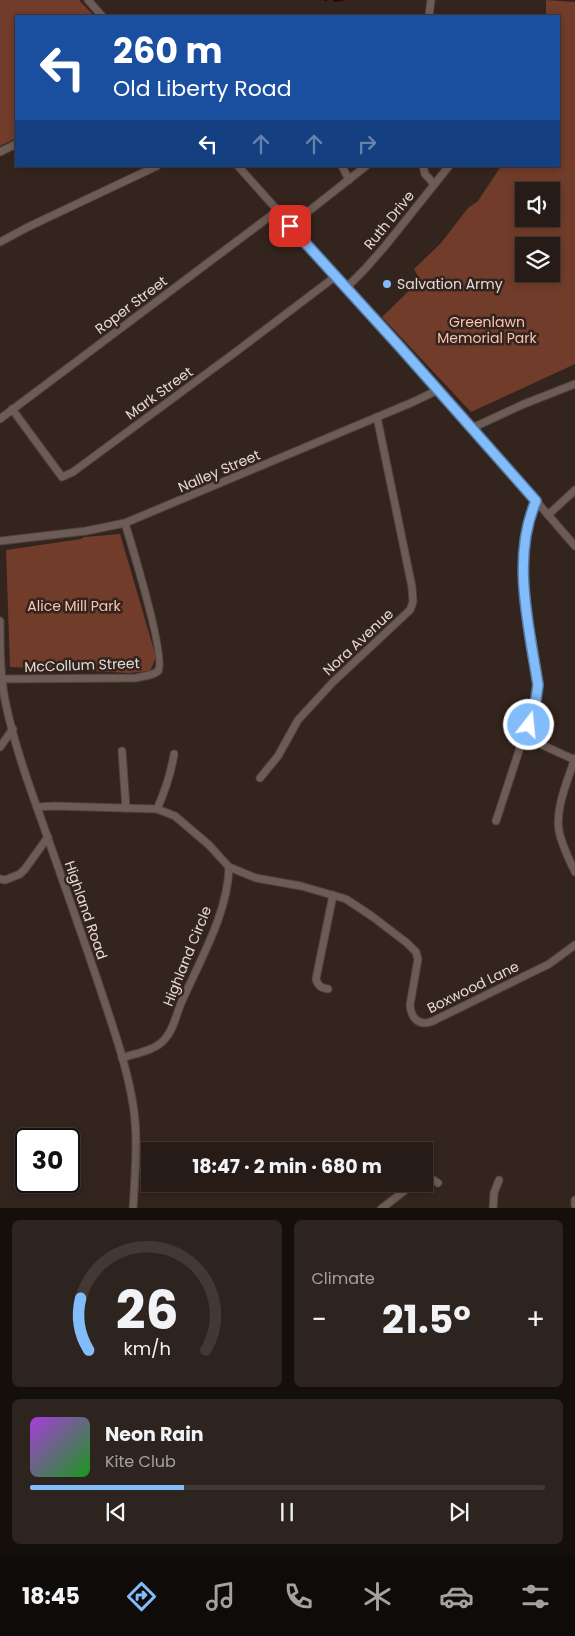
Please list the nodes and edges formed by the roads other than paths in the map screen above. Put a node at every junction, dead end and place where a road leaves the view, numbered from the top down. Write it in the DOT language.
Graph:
graph roads {
  1 [pos="88,0"];
  2 [pos="431,0"];
  3 [pos="101,15"];
  4 [pos="429,15"];
  5 [pos="15,144"];
  6 [pos="0,152"];
  7 [pos="155,167"];
  8 [pos="239,167"];
  9 [pos="342,167"];
  10 [pos="365,167"];
  11 [pos="423,167"];
  12 [pos="448,167"];
  13 [pos="349,180"];
  14 [pos="434,184"];
  15 [pos="277,211"];
  16 [pos="290,226"];
  17 [pos="0,242"];
  18 [pos="336,276"];
  19 [pos="346,288"];
  20 [pos="575,384"];
  21 [pos="438,390"];
  22 [pos="12,409"];
  23 [pos="377,416"];
  24 [pos="0,419"];
  25 [pos="472,428"];
  26 [pos="574,491"];
  27 [pos="536,501"];
  28 [pos="548,515"];
  29 [pos="125,523"];
  30 [pos="0,541"];
  31 [pos="575,546"];
  32 [pos="0,621"];
  33 [pos="2,679"];
  34 [pos="13,729"];
  35 [pos="525,737"];
  36 [pos="0,747"];
  37 [pos="122,751"];
  38 [pos="174,754"];
  39 [pos="575,759"];
  40 [pos="260,778"];
  41 [pos="37,807"];
  42 [pos="126,808"];
  43 [pos="157,808"];
  44 [pos="496,821"];
  45 [pos="48,837"];
  46 [pos="229,867"];
  47 [pos="575,872"];
  48 [pos="0,879"];
  49 [pos="333,895"];
  50 [pos="575,945"];
  51 [pos="328,989"];
  52 [pos="122,1058"];
  53 [pos="433,1180"];
  54 [pos="499,1180"];
  55 [pos="438,1183"];
  56 [pos="402,1192"];
  57 [pos="575,1200"];
  58 [pos="575,1205"];
  59 [pos="133,1208"];
  60 [pos="381,1208"];
  61 [pos="493,1208"];
  1 -- 3 [label="street"];
  2 -- 4 [label="street"];
  5 -- 6 [label="street"];
  7 -- 17 [label="street"];
  8 -- 15 [label="street"];
  9 -- 13 [label="street"];
  10 -- 13 [label="street"];
  11 -- 14 [label="street"];
  12 -- 14 [label="street, Ruth Drive"];
  13 -- 16 [label="street"];
  14 -- 19 [label="street, Ruth Drive"];
  15 -- 16 [label="street"];
  15 -- 22 [label="street, Roper Street"];
  16 -- 18 [label="street"];
  18 -- 19 [label="street"];
  18 -- 22 [label="street, Mark Street"];
  19 -- 21 [label="street"];
  20 -- 25 [label="street"];
  21 -- 23 [label="street, Nalley Street"];
  21 -- 25 [label="street"];
  22 -- 24 [label="street, Roper Street"];
  23 -- 29 [label="street, Nalley Street"];
  23 -- 40 [label="street, Nora Avenue"];
  25 -- 27 [label="street"];
  26 -- 28 [label="street"];
  27 -- 28 [label="street"];
  27 -- 35 [label="street"];
  28 -- 31 [label="street"];
  29 -- 30 [label="street, Nalley Street"];
  29 -- 33 [label="street, McCollum Street"];
  32 -- 33 [label="street, Highland Road"];
  33 -- 34 [label="street, Highland Road"];
  34 -- 36 [label="street"];
  34 -- 41 [label="street, Highland Road"];
  35 -- 39 [label="street"];
  35 -- 44 [label="street"];
  37 -- 42 [label="street"];
  38 -- 43 [label="street"];
  39 -- 47 [label="street"];
  41 -- 42 [label="street"];
  41 -- 45 [label="street, Highland Road"];
  42 -- 43 [label="street"];
  43 -- 46 [label="street"];
  45 -- 48 [label="street"];
  45 -- 52 [label="street, Highland Road"];
  46 -- 49 [label="street, Boxwood Lane"];
  46 -- 52 [label="street, Highland Circle"];
  49 -- 50 [label="street, Boxwood Lane"];
  49 -- 51 [label="street"];
  52 -- 59 [label="street, Highland Road"];
  53 -- 55 [label="street"];
  54 -- 61 [label="street"];
  56 -- 60 [label="street"];
  57 -- 58 [label="street"];
}
